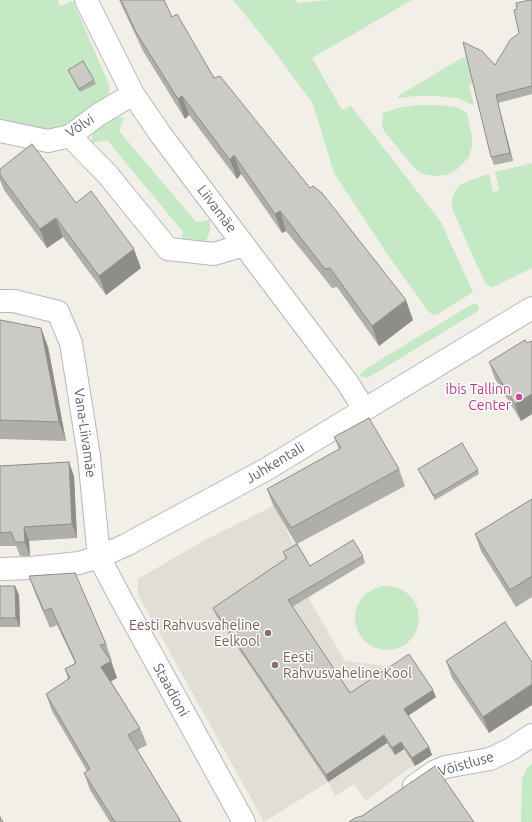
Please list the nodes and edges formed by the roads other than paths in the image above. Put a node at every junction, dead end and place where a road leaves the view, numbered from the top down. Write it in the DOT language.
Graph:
graph roads {
  1 [pos="86,0"];
  2 [pos="132,94"];
  3 [pos="0,131"];
  4 [pos="70,136"];
  5 [pos="244,245"];
  6 [pos="0,301"];
  7 [pos="532,308"];
  8 [pos="364,409"];
  9 [pos="99,557"];
  10 [pos="0,569"];
  11 [pos="532,735"];
  12 [pos="398,797"];
  13 [pos="244,822"];
  1 -- 2 [label="street, Liivamäe"];
  2 -- 4 [label="street, Võlvi"];
  2 -- 5 [label="street, Liivamäe"];
  3 -- 4 [label="street, Võlvi"];
  4 -- 5 [label="street"];
  5 -- 8 [label="street, Liivamäe"];
  6 -- 9 [label="street, Vana-Liivamäe"];
  7 -- 8 [label="street, Juhkentali"];
  8 -- 9 [label="street, Juhkentali"];
  9 -- 10 [label="street, Juhkentali"];
  9 -- 13 [label="street, Staadioni"];
  11 -- 12 [label="street, Võistluse"];
}
